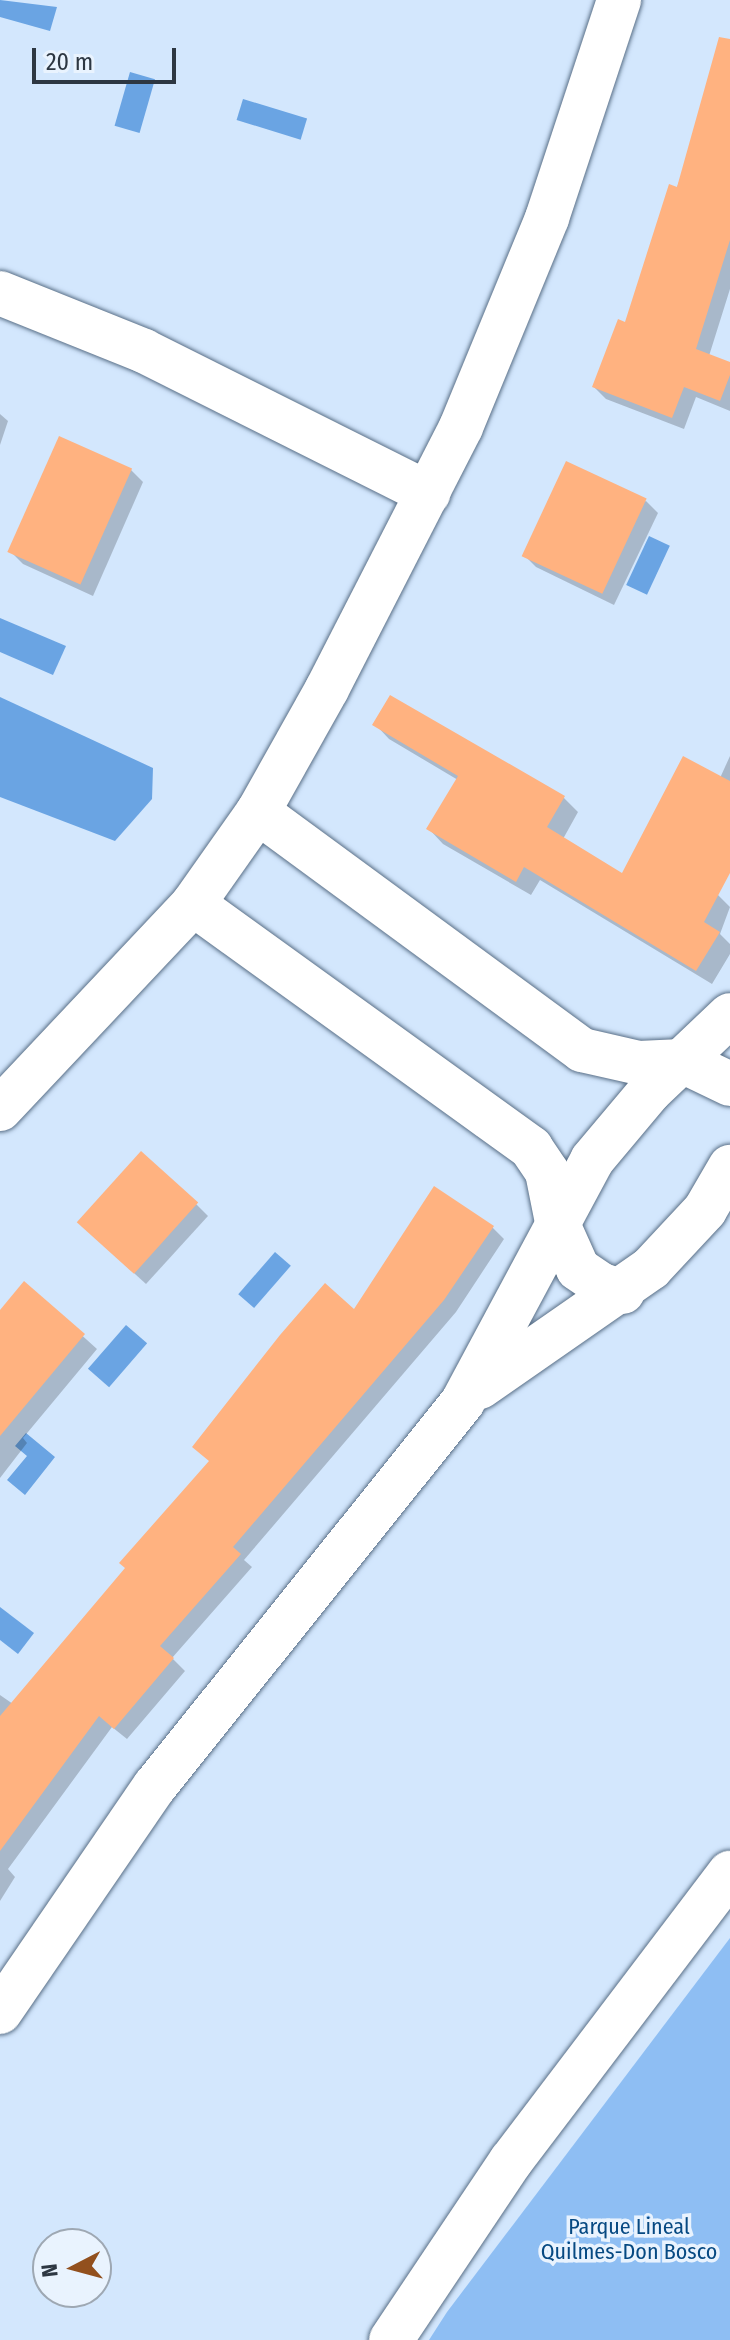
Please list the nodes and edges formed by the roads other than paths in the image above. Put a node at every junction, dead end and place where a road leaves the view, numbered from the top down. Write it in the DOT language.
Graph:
graph roads {
  1 [pos="619,0"];
  2 [pos="0,293"];
  3 [pos="428,493"];
  4 [pos="258,812"];
  5 [pos="193,904"];
  6 [pos="730,1015"];
  7 [pos="682,1061"];
  8 [pos="730,1084"];
  9 [pos="0,1109"];
  10 [pos="730,1167"];
  11 [pos="557,1222"];
  12 [pos="623,1292"];
  13 [pos="463,1401"];
  14 [pos="730,1873"];
  15 [pos="0,2012"];
  16 [pos="391,2340"];
  1 -- 3 [label="street"];
  2 -- 3 [label="street"];
  3 -- 4 [label="street"];
  4 -- 5 [label="street"];
  4 -- 7 [label="street"];
  5 -- 9 [label="street"];
  5 -- 11 [label="street"];
  6 -- 7 [label="street"];
  7 -- 8 [label="street"];
  7 -- 11 [label="street"];
  10 -- 12 [label="street"];
  11 -- 12 [label="street"];
  11 -- 13 [label="street"];
  12 -- 13 [label="street"];
  13 -- 15 [label="street"];
  14 -- 16 [label="street"];
}
